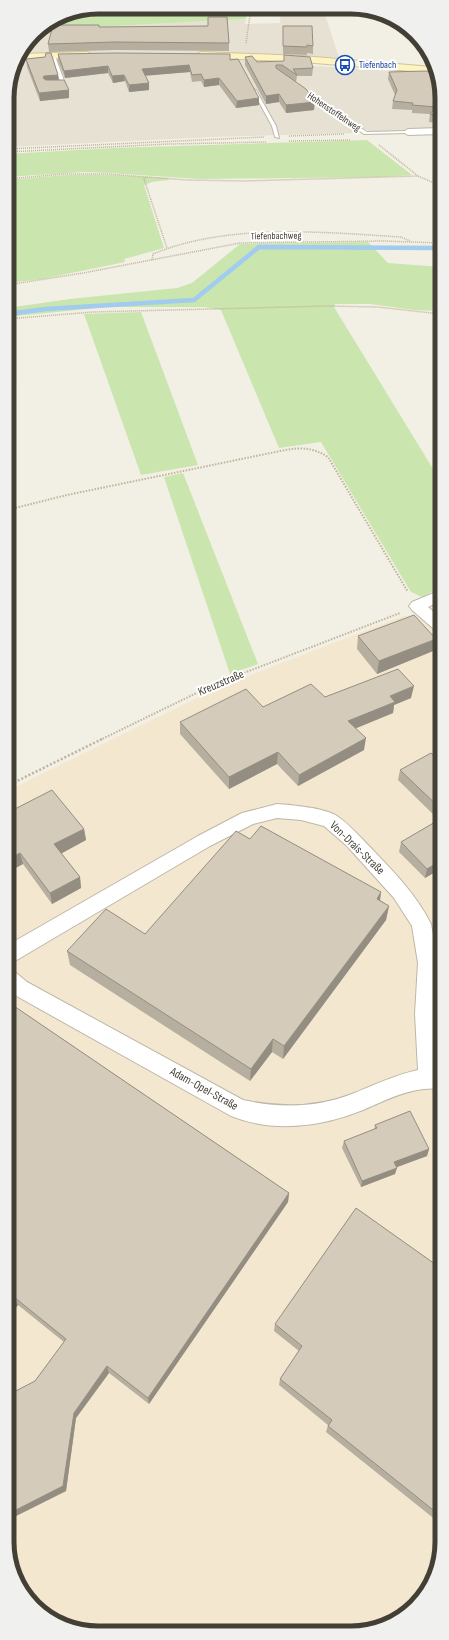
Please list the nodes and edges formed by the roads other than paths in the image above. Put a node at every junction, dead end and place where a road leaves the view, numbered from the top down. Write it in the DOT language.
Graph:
graph roads {
  1 [pos="102,55"];
  2 [pos="187,55"];
  3 [pos="53,56"];
  4 [pos="25,57"];
  5 [pos="430,70"];
  6 [pos="251,84"];
  7 [pos="53,86"];
  8 [pos="298,87"];
  9 [pos="408,132"];
  10 [pos="435,132"];
  11 [pos="276,137"];
  12 [pos="435,598"];
  13 [pos="435,621"];
  14 [pos="14,952"];
  15 [pos="14,983"];
  16 [pos="435,1078"];
  1 -- 3 [label="main road"];
  2 -- 5 [label="main road"];
  3 -- 4 [label="main road"];
  3 -- 7 [label="lane"];
  6 -- 11 [label="lane"];
  8 -- 9 [label="lane, Hohenstoffelnweg"];
  9 -- 10 [label="street, Hohenstoffelnweg"];
  12 -- 13 [label="street"];
  14 -- 16 [label="street, Von-Drais-Straße"];
  15 -- 16 [label="street, Adam-Opel-Straße"];
}
